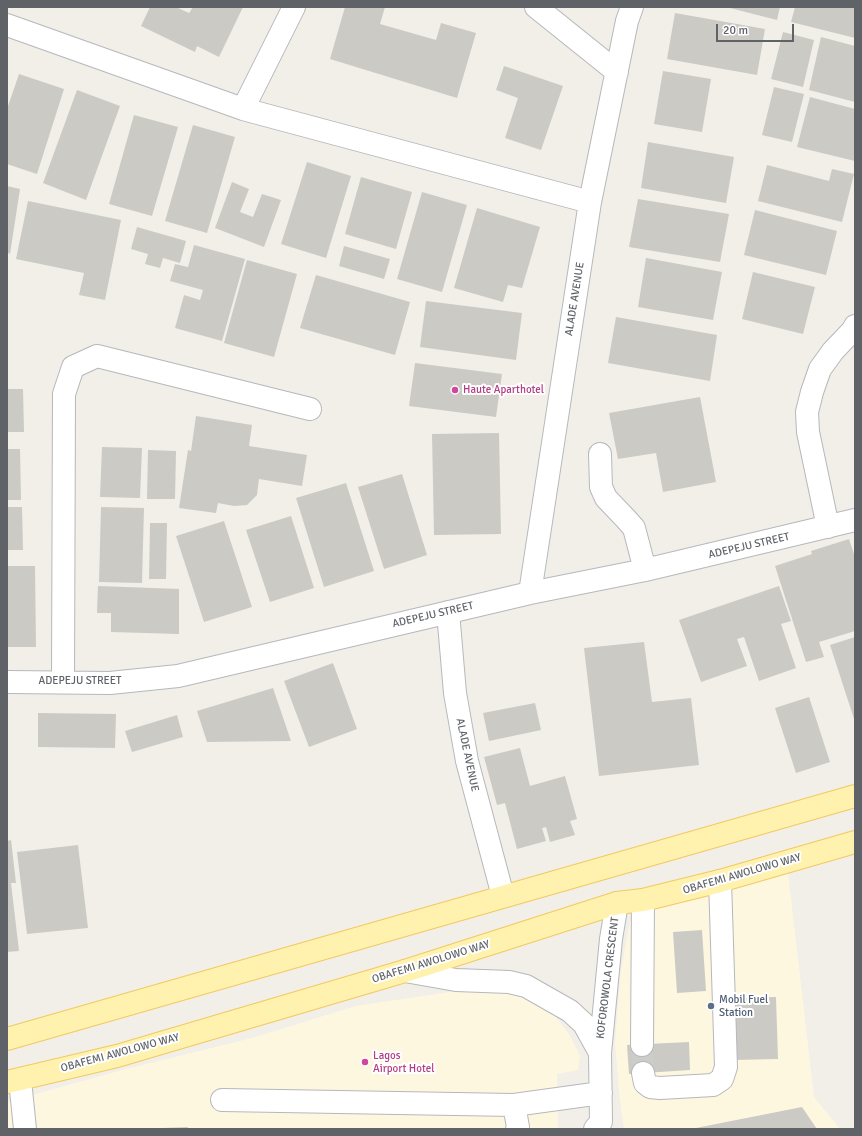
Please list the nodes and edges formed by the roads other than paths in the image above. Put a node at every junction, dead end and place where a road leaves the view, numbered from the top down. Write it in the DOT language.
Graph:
graph roads {
  1 [pos="294,7"];
  2 [pos="536,7"];
  3 [pos="632,7"];
  4 [pos="7,25"];
  5 [pos="617,72"];
  6 [pos="243,109"];
  7 [pos="590,202"];
  8 [pos="855,326"];
  9 [pos="310,409"];
  10 [pos="600,454"];
  11 [pos="855,520"];
  12 [pos="828,527"];
  13 [pos="645,570"];
  14 [pos="530,593"];
  15 [pos="448,612"];
  16 [pos="7,682"];
  17 [pos="64,682"];
  18 [pos="855,796"];
  19 [pos="855,842"];
  20 [pos="720,882"];
  21 [pos="503,896"];
  22 [pos="643,900"];
  23 [pos="617,903"];
  24 [pos="405,971"];
  25 [pos="7,1038"];
  26 [pos="642,1045"];
  27 [pos="600,1053"];
  28 [pos="644,1073"];
  29 [pos="14,1081"];
  30 [pos="601,1093"];
  31 [pos="222,1100"];
  32 [pos="514,1105"];
  33 [pos="601,1127"];
  34 [pos="25,1129"];
  35 [pos="517,1129"];
  1 -- 6 [label="street"];
  2 -- 5 [label="street"];
  3 -- 5 [label="street, ALADE AVENUE"];
  4 -- 6 [label="street"];
  5 -- 7 [label="street, ALADE AVENUE"];
  6 -- 7 [label="street"];
  7 -- 14 [label="street, ALADE AVENUE"];
  8 -- 12 [label="street"];
  9 -- 17 [label="street"];
  10 -- 13 [label="street"];
  11 -- 12 [label="street, ADEPEJU STREET"];
  12 -- 13 [label="street, ADEPEJU STREET"];
  13 -- 14 [label="street, ADEPEJU STREET"];
  14 -- 15 [label="street, ADEPEJU STREET"];
  15 -- 17 [label="street, ADEPEJU STREET"];
  15 -- 21 [label="street, ALADE AVENUE"];
  16 -- 17 [label="street, ADEPEJU STREET"];
  18 -- 21 [label="main road"];
  19 -- 20 [label="main road, OBAFEMI AWOLOWO WAY"];
  20 -- 22 [label="main road, OBAFEMI AWOLOWO WAY"];
  20 -- 28 [label="street"];
  21 -- 25 [label="main road"];
  22 -- 23 [label="main road, OBAFEMI AWOLOWO WAY"];
  22 -- 26 [label="street"];
  23 -- 24 [label="main road, OBAFEMI AWOLOWO WAY"];
  23 -- 27 [label="street, KOFOROWOLA CRESCENT"];
  24 -- 27 [label="street, KOFOROWOLA CRESCENT"];
  24 -- 29 [label="main road, OBAFEMI AWOLOWO WAY"];
  27 -- 30 [label="street, KOFOROWOLA CRESCENT"];
  29 -- 34 [label="street"];
  30 -- 32 [label="street"];
  30 -- 33 [label="street, KOFOROWOLA CRESCENT"];
  31 -- 32 [label="street"];
  32 -- 35 [label="street"];
}
